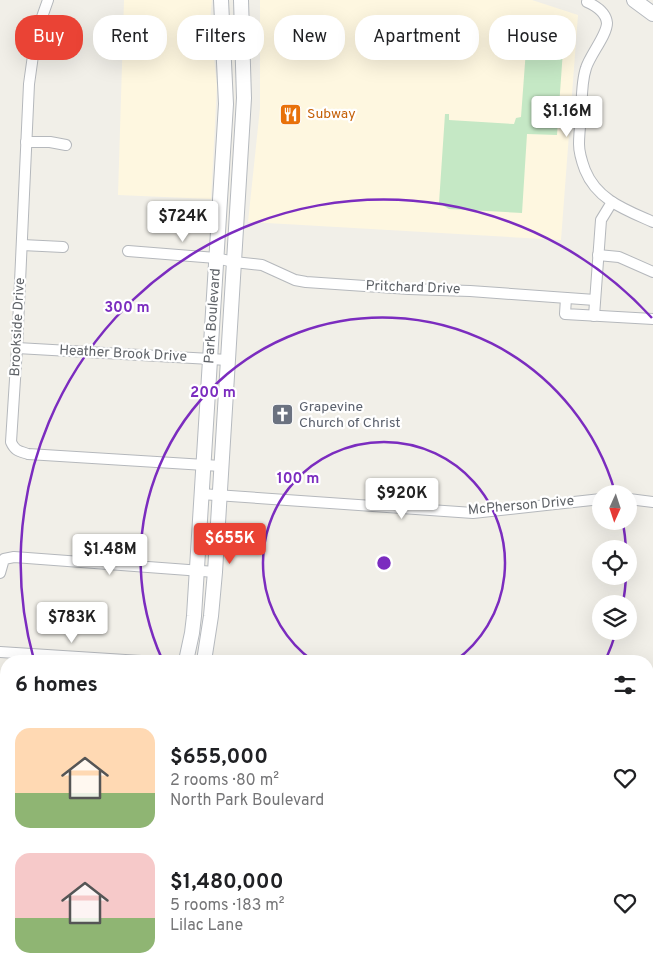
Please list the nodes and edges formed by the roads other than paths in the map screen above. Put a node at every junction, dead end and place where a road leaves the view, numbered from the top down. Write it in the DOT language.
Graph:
graph roads {
  1 [pos="48,0"];
  2 [pos="221,0"];
  3 [pos="241,0"];
  4 [pos="634,0"];
  5 [pos="587,2"];
  6 [pos="653,14"];
  7 [pos="43,15"];
  8 [pos="32,60"];
  9 [pos="244,98"];
  10 [pos="226,99"];
  11 [pos="26,142"];
  12 [pos="66,145"];
  13 [pos="612,202"];
  14 [pos="653,222"];
  15 [pos="22,245"];
  16 [pos="63,247"];
  17 [pos="128,251"];
  18 [pos="598,255"];
  19 [pos="216,258"];
  20 [pos="234,262"];
  21 [pos="653,272"];
  22 [pos="566,298"];
  23 [pos="595,300"];
  24 [pos="594,316"];
  25 [pos="653,320"];
  26 [pos="17,348"];
  27 [pos="210,359"];
  28 [pos="228,360"];
  29 [pos="203,465"];
  30 [pos="221,466"];
  31 [pos="202,494"];
  32 [pos="220,495"];
  33 [pos="592,500"];
  34 [pos="638,501"];
  35 [pos="653,502"];
  36 [pos="197,571"];
  37 [pos="215,572"];
  38 [pos="0,574"];
  39 [pos="0,652"];
  40 [pos="47,655"];
  41 [pos="187,655"];
  42 [pos="205,655"];
  1 -- 7 [label="street, Brookside Drive"];
  2 -- 10 [label="main road, Park Boulevard"];
  3 -- 9 [label="main road, Park Boulevard"];
  4 -- 6 [label="main road"];
  5 -- 13 [label="street"];
  8 -- 11 [label="street, Brookside Drive"];
  9 -- 10 [label="main road"];
  9 -- 20 [label="main road, Park Boulevard"];
  10 -- 19 [label="main road, Park Boulevard"];
  11 -- 12 [label="street"];
  11 -- 15 [label="street, Brookside Drive"];
  13 -- 14 [label="street"];
  13 -- 18 [label="street"];
  15 -- 16 [label="street"];
  15 -- 26 [label="street, Brookside Drive"];
  17 -- 19 [label="street, Pritchard Drive"];
  18 -- 21 [label="street"];
  18 -- 23 [label="street"];
  19 -- 20 [label="street, Pritchard Drive"];
  19 -- 27 [label="main road, Park Boulevard"];
  20 -- 22 [label="street, Pritchard Drive"];
  20 -- 28 [label="main road, Park Boulevard"];
  22 -- 23 [label="street, Pritchard Drive"];
  22 -- 24 [label="street"];
  23 -- 24 [label="street"];
  24 -- 25 [label="street"];
  26 -- 27 [label="street, Heather Brook Drive"];
  26 -- 29 [label="street, Brookside Drive"];
  27 -- 28 [label="street, Heather Brook Drive"];
  27 -- 29 [label="main road, Park Boulevard"];
  28 -- 30 [label="main road, Park Boulevard"];
  29 -- 30 [label="street, Brookside Drive"];
  29 -- 31 [label="main road, Park Boulevard"];
  30 -- 32 [label="main road, Park Boulevard"];
  31 -- 32 [label="street, McPherson Drive"];
  31 -- 36 [label="main road, Park Boulevard"];
  32 -- 33 [label="street, McPherson Drive"];
  32 -- 37 [label="main road, Park Boulevard"];
  34 -- 35 [label="street"];
  36 -- 37 [label="street"];
  36 -- 38 [label="street"];
  36 -- 41 [label="main road, Park Boulevard"];
  37 -- 42 [label="main road, Park Boulevard"];
  39 -- 40 [label="street"];
}
